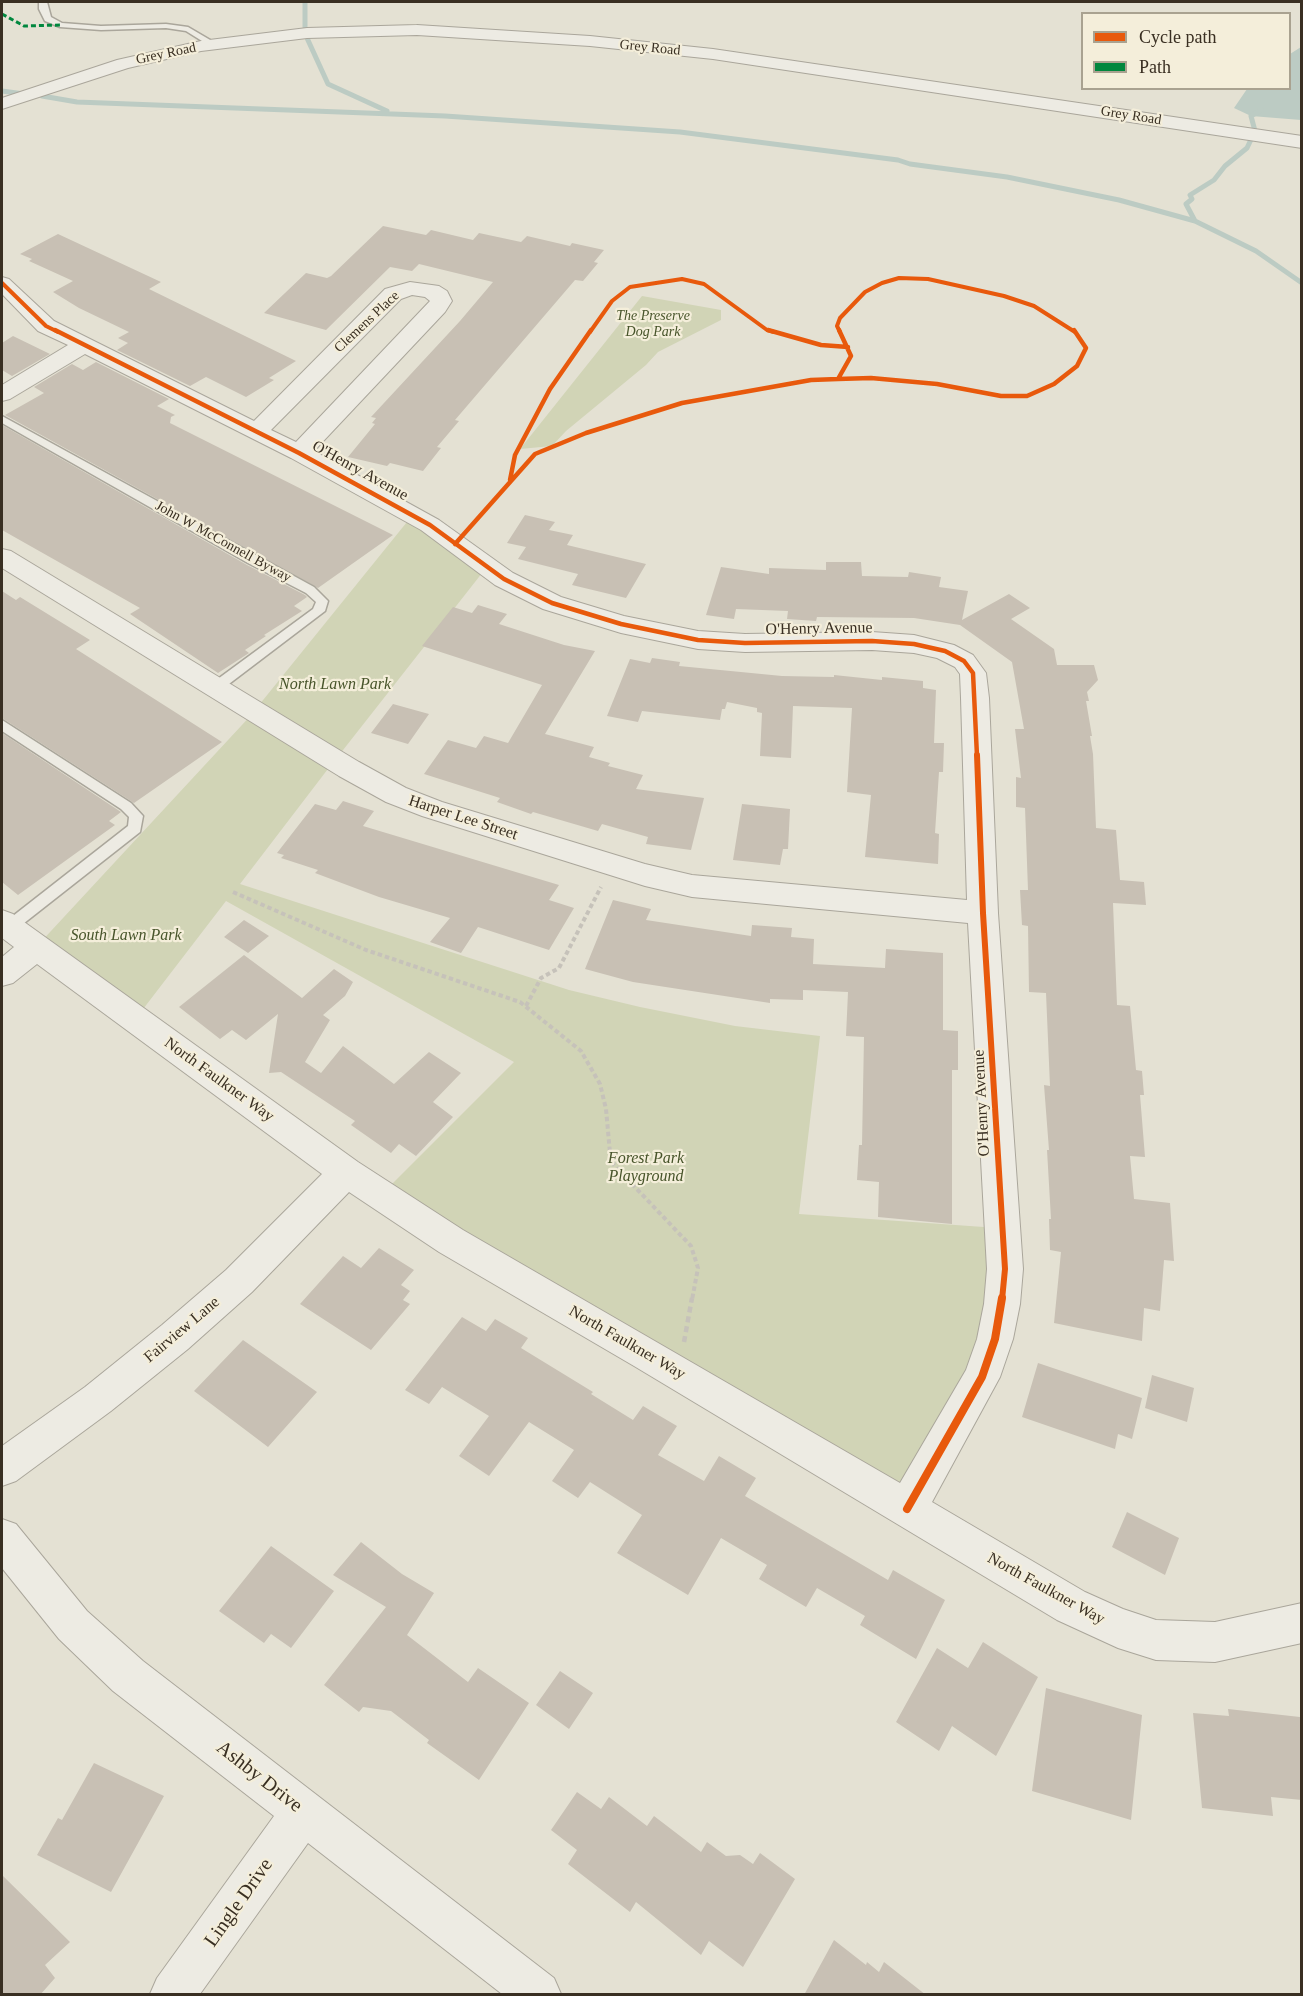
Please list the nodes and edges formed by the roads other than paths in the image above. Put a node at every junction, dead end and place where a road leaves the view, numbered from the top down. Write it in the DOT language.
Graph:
graph roads {
  1 [pos="43,2"];
  2 [pos="213,44"];
  3 [pos="2,104"];
  4 [pos="1302,142"];
  5 [pos="2,284"];
  6 [pos="84,345"];
  7 [pos="2,394"];
  8 [pos="2,419"];
  9 [pos="256,432"];
  10 [pos="299,453"];
  11 [pos="2,557"];
  12 [pos="216,687"];
  13 [pos="2,725"];
  14 [pos="983,913"];
  15 [pos="16,932"];
  16 [pos="2,974"];
  17 [pos="346,1172"];
  18 [pos="2,1468"];
  19 [pos="908,1509"];
  20 [pos="2,1538"];
  21 [pos="1302,1623"];
  22 [pos="304,1811"];
  23 [pos="172,1995"];
  24 [pos="538,1995"];
  1 -- 2 [label="lane"];
  2 -- 3 [label="street, Grey Road"];
  2 -- 4 [label="street, Grey Road"];
  5 -- 6 [label="street, O'Henry Avenue"];
  6 -- 7 [label="street"];
  6 -- 9 [label="street, O'Henry Avenue"];
  8 -- 12 [label="lane, John W McConnell Byway"];
  9 -- 10 [label="street, O'Henry Avenue"];
  9 -- 10 [label="street, Clemens Place"];
  10 -- 14 [label="street, O'Henry Avenue"];
  11 -- 12 [label="street, Harper Lee Street"];
  12 -- 14 [label="street, Harper Lee Street"];
  13 -- 15 [label="lane"];
  14 -- 19 [label="street, O'Henry Avenue"];
  15 -- 16 [label="street"];
  15 -- 17 [label="street, North Faulkner Way"];
  17 -- 18 [label="street, Fairview Lane"];
  17 -- 19 [label="street, North Faulkner Way"];
  19 -- 21 [label="street, North Faulkner Way"];
  20 -- 22 [label="street, Ashby Drive"];
  22 -- 23 [label="street, Lingle Drive"];
  22 -- 24 [label="street, Ashby Drive"];
}
